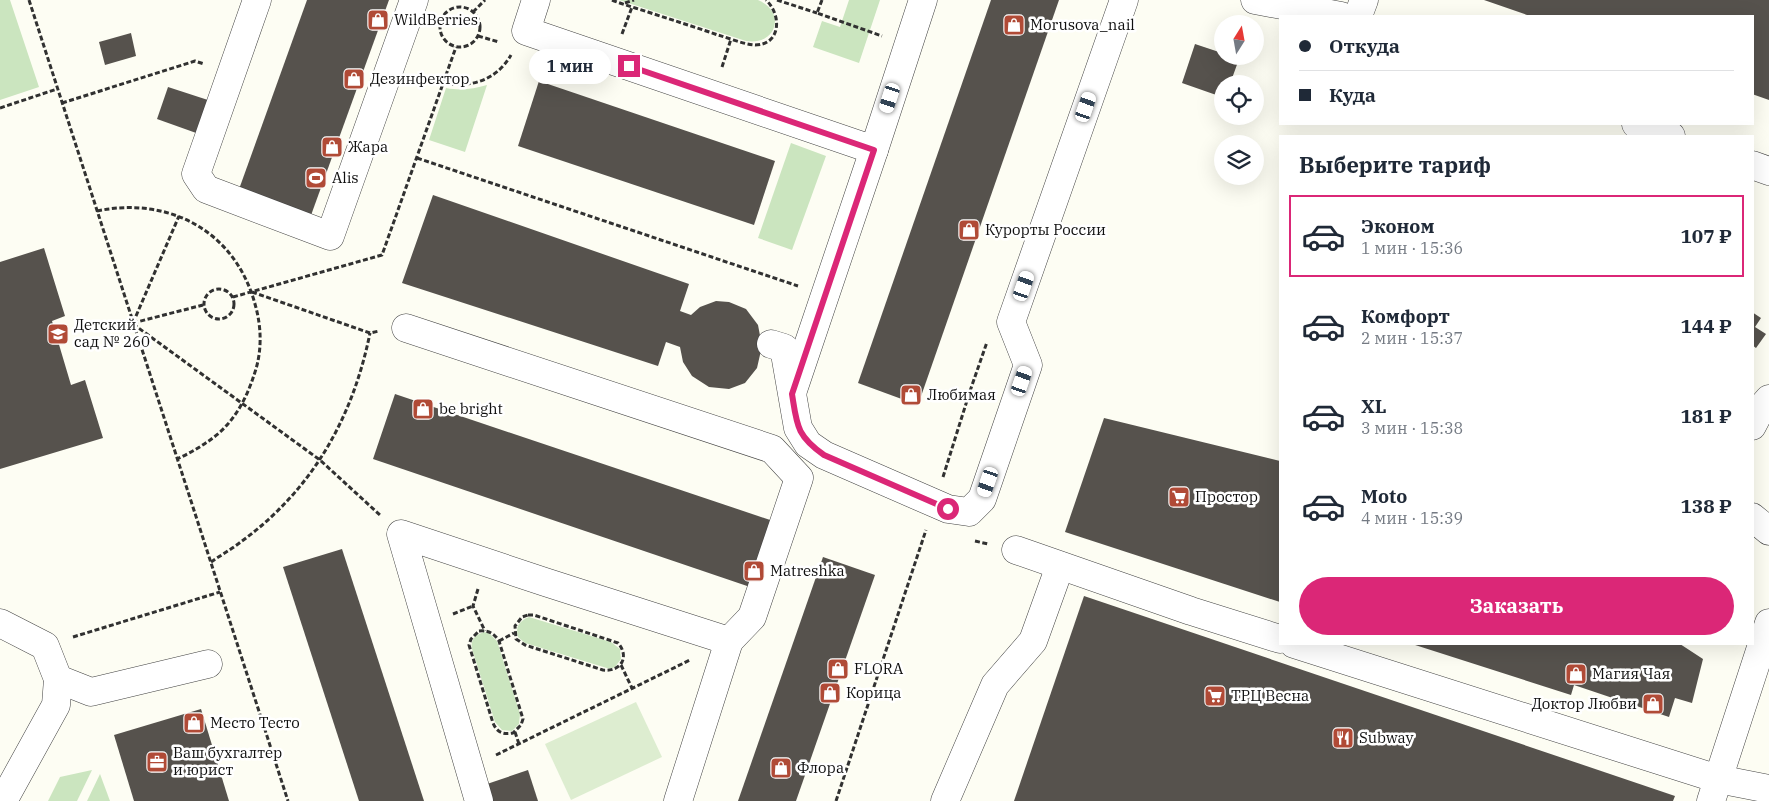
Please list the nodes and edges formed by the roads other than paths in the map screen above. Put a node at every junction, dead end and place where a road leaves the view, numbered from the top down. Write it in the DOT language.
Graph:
graph roads {
  1 [pos="257,0"];
  2 [pos="414,0"];
  3 [pos="536,0"];
  4 [pos="923,0"];
  5 [pos="1124,0"];
  6 [pos="1255,0"];
  7 [pos="1364,0"];
  8 [pos="1336,15"];
  9 [pos="1358,15"];
  10 [pos="1640,129"];
  11 [pos="1666,135"];
  12 [pos="874,150"];
  13 [pos="1754,166"];
  14 [pos="1769,171"];
  15 [pos="406,328"];
  16 [pos="771,344"];
  17 [pos="792,394"];
  18 [pos="1754,520"];
  19 [pos="1769,531"];
  20 [pos="1016,550"];
  21 [pos="1060,566"];
  22 [pos="0,623"];
  23 [pos="1769,624"];
  24 [pos="1279,639"];
  25 [pos="729,641"];
  26 [pos="1297,645"];
  27 [pos="208,664"];
  28 [pos="58,679"];
  29 [pos="1769,789"];
  30 [pos="1714,790"];
  31 [pos="3,801"];
  32 [pos="479,801"];
  33 [pos="678,801"];
  34 [pos="945,801"];
  1 -- 2 [label="lane"];
  3 -- 12 [label="lane"];
  4 -- 12 [label="lane"];
  5 -- 17 [label="lane"];
  6 -- 8 [label="lane"];
  7 -- 9 [label="lane"];
  10 -- 11 [label="lane"];
  12 -- 17 [label="lane"];
  13 -- 14 [label="lane"];
  15 -- 25 [label="lane"];
  16 -- 17 [label="lane"];
  18 -- 19 [label="lane"];
  20 -- 21 [label="lane"];
  21 -- 24 [label="lane"];
  21 -- 34 [label="lane"];
  22 -- 28 [label="lane"];
  23 -- 30 [label="lane"];
  25 -- 32 [label="lane"];
  25 -- 33 [label="lane"];
  26 -- 30 [label="lane"];
  27 -- 28 [label="lane"];
  28 -- 31 [label="lane"];
  29 -- 30 [label="lane"];
}
